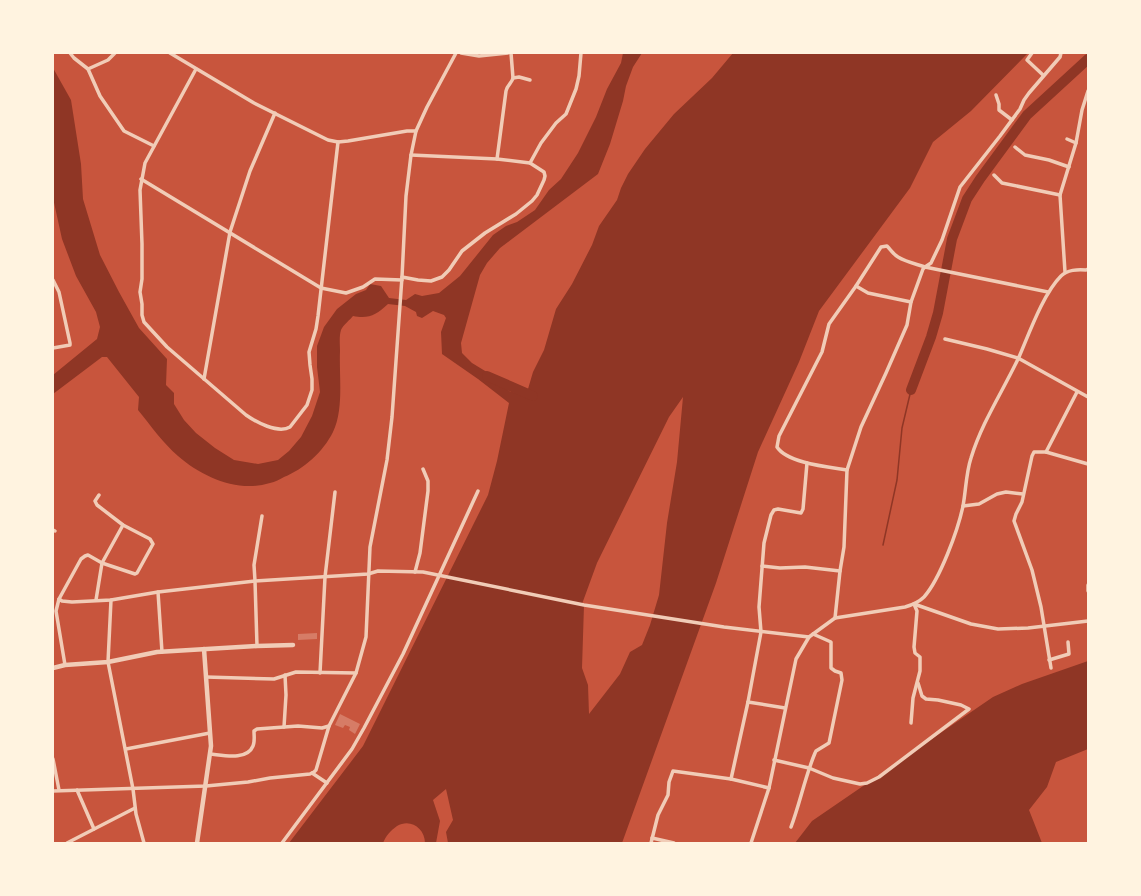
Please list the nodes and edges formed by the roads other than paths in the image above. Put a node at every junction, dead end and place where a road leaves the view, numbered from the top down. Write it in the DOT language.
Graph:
graph roads {
  1 [pos="70,53"];
  2 [pos="115,53"];
  3 [pos="170,53"];
  4 [pos="456,53"];
  5 [pos="461,53"];
  6 [pos="509,53"];
  7 [pos="581,53"];
  8 [pos="1032,53"];
  9 [pos="1061,53"];
  10 [pos="88,68"];
  11 [pos="196,69"];
  12 [pos="1043,75"];
  13 [pos="513,78"];
  14 [pos="530,80"];
  15 [pos="1088,92"];
  16 [pos="996,95"];
  17 [pos="275,114"];
  18 [pos="1012,120"];
  19 [pos="416,131"];
  20 [pos="1067,138"];
  21 [pos="338,142"];
  22 [pos="1076,143"];
  23 [pos="154,146"];
  24 [pos="1015,147"];
  25 [pos="411,155"];
  26 [pos="497,159"];
  27 [pos="530,163"];
  28 [pos="1069,167"];
  29 [pos="994,175"];
  30 [pos="141,179"];
  31 [pos="1060,195"];
  32 [pos="230,232"];
  33 [pos="925,267"];
  34 [pos="1087,270"];
  35 [pos="1065,272"];
  36 [pos="402,279"];
  37 [pos="53,280"];
  38 [pos="856,286"];
  39 [pos="321,288"];
  40 [pos="1048,292"];
  41 [pos="911,302"];
  42 [pos="945,339"];
  43 [pos="53,348"];
  44 [pos="1018,358"];
  45 [pos="204,379"];
  46 [pos="1077,392"];
  47 [pos="1088,397"];
  48 [pos="1046,452"];
  49 [pos="807,463"];
  50 [pos="1088,464"];
  51 [pos="424,469"];
  52 [pos="847,470"];
  53 [pos="478,491"];
  54 [pos="335,492"];
  55 [pos="1023,494"];
  56 [pos="99,495"];
  57 [pos="963,506"];
  58 [pos="262,516"];
  59 [pos="122,525"];
  60 [pos="102,563"];
  61 [pos="762,566"];
  62 [pos="840,571"];
  63 [pos="415,572"];
  64 [pos="368,574"];
  65 [pos="325,577"];
  66 [pos="254,582"];
  67 [pos="1088,585"];
  68 [pos="1088,591"];
  69 [pos="158,592"];
  70 [pos="58,599"];
  71 [pos="96,600"];
  72 [pos="110,600"];
  73 [pos="914,604"];
  74 [pos="835,618"];
  75 [pos="1088,621"];
  76 [pos="1044,626"];
  77 [pos="761,632"];
  78 [pos="813,634"];
  79 [pos="809,637"];
  80 [pos="1068,642"];
  81 [pos="293,645"];
  82 [pos="257,646"];
  83 [pos="204,650"];
  84 [pos="162,652"];
  85 [pos="1049,660"];
  86 [pos="108,662"];
  87 [pos="65,664"];
  88 [pos="53,668"];
  89 [pos="1051,668"];
  90 [pos="320,673"];
  91 [pos="356,673"];
  92 [pos="285,675"];
  93 [pos="206,677"];
  94 [pos="918,682"];
  95 [pos="748,702"];
  96 [pos="785,708"];
  97 [pos="911,723"];
  98 [pos="329,726"];
  99 [pos="284,727"];
  100 [pos="210,733"];
  101 [pos="126,749"];
  102 [pos="210,754"];
  103 [pos="53,759"];
  104 [pos="774,760"];
  105 [pos="809,768"];
  106 [pos="312,773"];
  107 [pos="731,779"];
  108 [pos="327,782"];
  109 [pos="206,786"];
  110 [pos="769,788"];
  111 [pos="133,789"];
  112 [pos="58,790"];
  113 [pos="77,790"];
  114 [pos="53,791"];
  115 [pos="135,808"];
  116 [pos="791,827"];
  117 [pos="94,829"];
  118 [pos="652,838"];
  119 [pos="67,843"];
  120 [pos="144,843"];
  121 [pos="197,843"];
  122 [pos="282,843"];
  123 [pos="651,843"];
  124 [pos="674,843"];
  125 [pos="751,843"];
  1 -- 10 [label="street"];
  2 -- 10 [label="street"];
  3 -- 11 [label="street"];
  4 -- 19 [label="street"];
  5 -- 6 [label="street"];
  6 -- 13 [label="street"];
  7 -- 27 [label="street"];
  8 -- 12 [label="street"];
  9 -- 12 [label="street"];
  10 -- 23 [label="street"];
  11 -- 17 [label="street"];
  11 -- 23 [label="street"];
  12 -- 18 [label="street"];
  13 -- 14 [label="street"];
  13 -- 26 [label="street"];
  15 -- 22 [label="street"];
  16 -- 18 [label="street"];
  17 -- 21 [label="street"];
  17 -- 32 [label="street"];
  18 -- 33 [label="street"];
  19 -- 21 [label="street"];
  19 -- 25 [label="street"];
  20 -- 22 [label="street"];
  21 -- 39 [label="street"];
  22 -- 28 [label="street"];
  23 -- 30 [label="street"];
  24 -- 28 [label="street"];
  25 -- 26 [label="street"];
  25 -- 36 [label="street"];
  26 -- 27 [label="street"];
  27 -- 36 [label="street"];
  28 -- 31 [label="street"];
  29 -- 31 [label="street"];
  30 -- 32 [label="street"];
  30 -- 45 [label="street"];
  31 -- 35 [label="street"];
  32 -- 39 [label="street"];
  32 -- 45 [label="street"];
  33 -- 38 [label="street"];
  33 -- 40 [label="street"];
  33 -- 41 [label="street"];
  34 -- 35 [label="street"];
  35 -- 40 [label="street"];
  36 -- 39 [label="street"];
  36 -- 64 [label="street"];
  37 -- 43 [label="street"];
  38 -- 41 [label="street"];
  38 -- 49 [label="street"];
  39 -- 45 [label="street"];
  40 -- 44 [label="street"];
  41 -- 52 [label="street"];
  42 -- 44 [label="street"];
  44 -- 46 [label="street"];
  44 -- 57 [label="street"];
  46 -- 47 [label="street"];
  46 -- 48 [label="street"];
  48 -- 50 [label="street"];
  48 -- 55 [label="street"];
  49 -- 52 [label="street"];
  49 -- 61 [label="street"];
  51 -- 63 [label="street"];
  52 -- 62 [label="street"];
  53 -- 108 [label="street"];
  54 -- 65 [label="street"];
  55 -- 57 [label="street"];
  55 -- 76 [label="street"];
  56 -- 59 [label="street"];
  57 -- 73 [label="street"];
  58 -- 66 [label="street"];
  59 -- 60 [label="street"];
  59 -- 60 [label="street"];
  60 -- 70 [label="street"];
  60 -- 71 [label="street"];
  61 -- 62 [label="street"];
  61 -- 77 [label="street"];
  62 -- 74 [label="street"];
  63 -- 64 [label="street"];
  63 -- 77 [label="street"];
  64 -- 65 [label="street"];
  64 -- 91 [label="street"];
  65 -- 66 [label="street"];
  65 -- 90 [label="street"];
  66 -- 69 [label="street"];
  66 -- 82 [label="street"];
  67 -- 68 [label="street"];
  69 -- 72 [label="street"];
  69 -- 84 [label="street"];
  70 -- 71 [label="street"];
  70 -- 87 [label="street"];
  71 -- 72 [label="street"];
  72 -- 86 [label="street"];
  73 -- 74 [label="street"];
  73 -- 76 [label="street"];
  73 -- 94 [label="street"];
  74 -- 78 [label="street"];
  75 -- 76 [label="street"];
  76 -- 85 [label="street"];
  77 -- 79 [label="street"];
  77 -- 95 [label="street"];
  78 -- 79 [label="street"];
  78 -- 105 [label="street"];
  79 -- 96 [label="street"];
  80 -- 85 [label="street"];
  81 -- 82 [label="street"];
  82 -- 83 [label="street"];
  83 -- 84 [label="street"];
  83 -- 93 [label="street"];
  84 -- 86 [label="street"];
  85 -- 89 [label="street"];
  86 -- 87 [label="street"];
  86 -- 101 [label="street"];
  87 -- 88 [label="street"];
  90 -- 91 [label="street"];
  90 -- 92 [label="street"];
  91 -- 98 [label="street"];
  92 -- 93 [label="street"];
  92 -- 99 [label="street"];
  93 -- 100 [label="street"];
  94 -- 97 [label="street"];
  94 -- 105 [label="street"];
  95 -- 96 [label="street"];
  95 -- 107 [label="street"];
  96 -- 104 [label="street"];
  98 -- 99 [label="street"];
  98 -- 106 [label="street"];
  99 -- 102 [label="street"];
  100 -- 101 [label="street"];
  100 -- 102 [label="street"];
  101 -- 111 [label="street"];
  102 -- 109 [label="street"];
  103 -- 112 [label="street"];
  104 -- 105 [label="street"];
  104 -- 110 [label="street"];
  105 -- 116 [label="street"];
  106 -- 108 [label="street"];
  106 -- 109 [label="street"];
  107 -- 110 [label="street"];
  107 -- 118 [label="street"];
  108 -- 122 [label="street"];
  109 -- 111 [label="street"];
  109 -- 121 [label="street"];
  110 -- 125 [label="street"];
  111 -- 113 [label="street"];
  111 -- 115 [label="street"];
  112 -- 113 [label="street"];
  112 -- 114 [label="street"];
  113 -- 117 [label="street"];
  115 -- 117 [label="street"];
  115 -- 120 [label="street"];
  117 -- 119 [label="street"];
  118 -- 123 [label="street"];
  118 -- 124 [label="street"];
}
